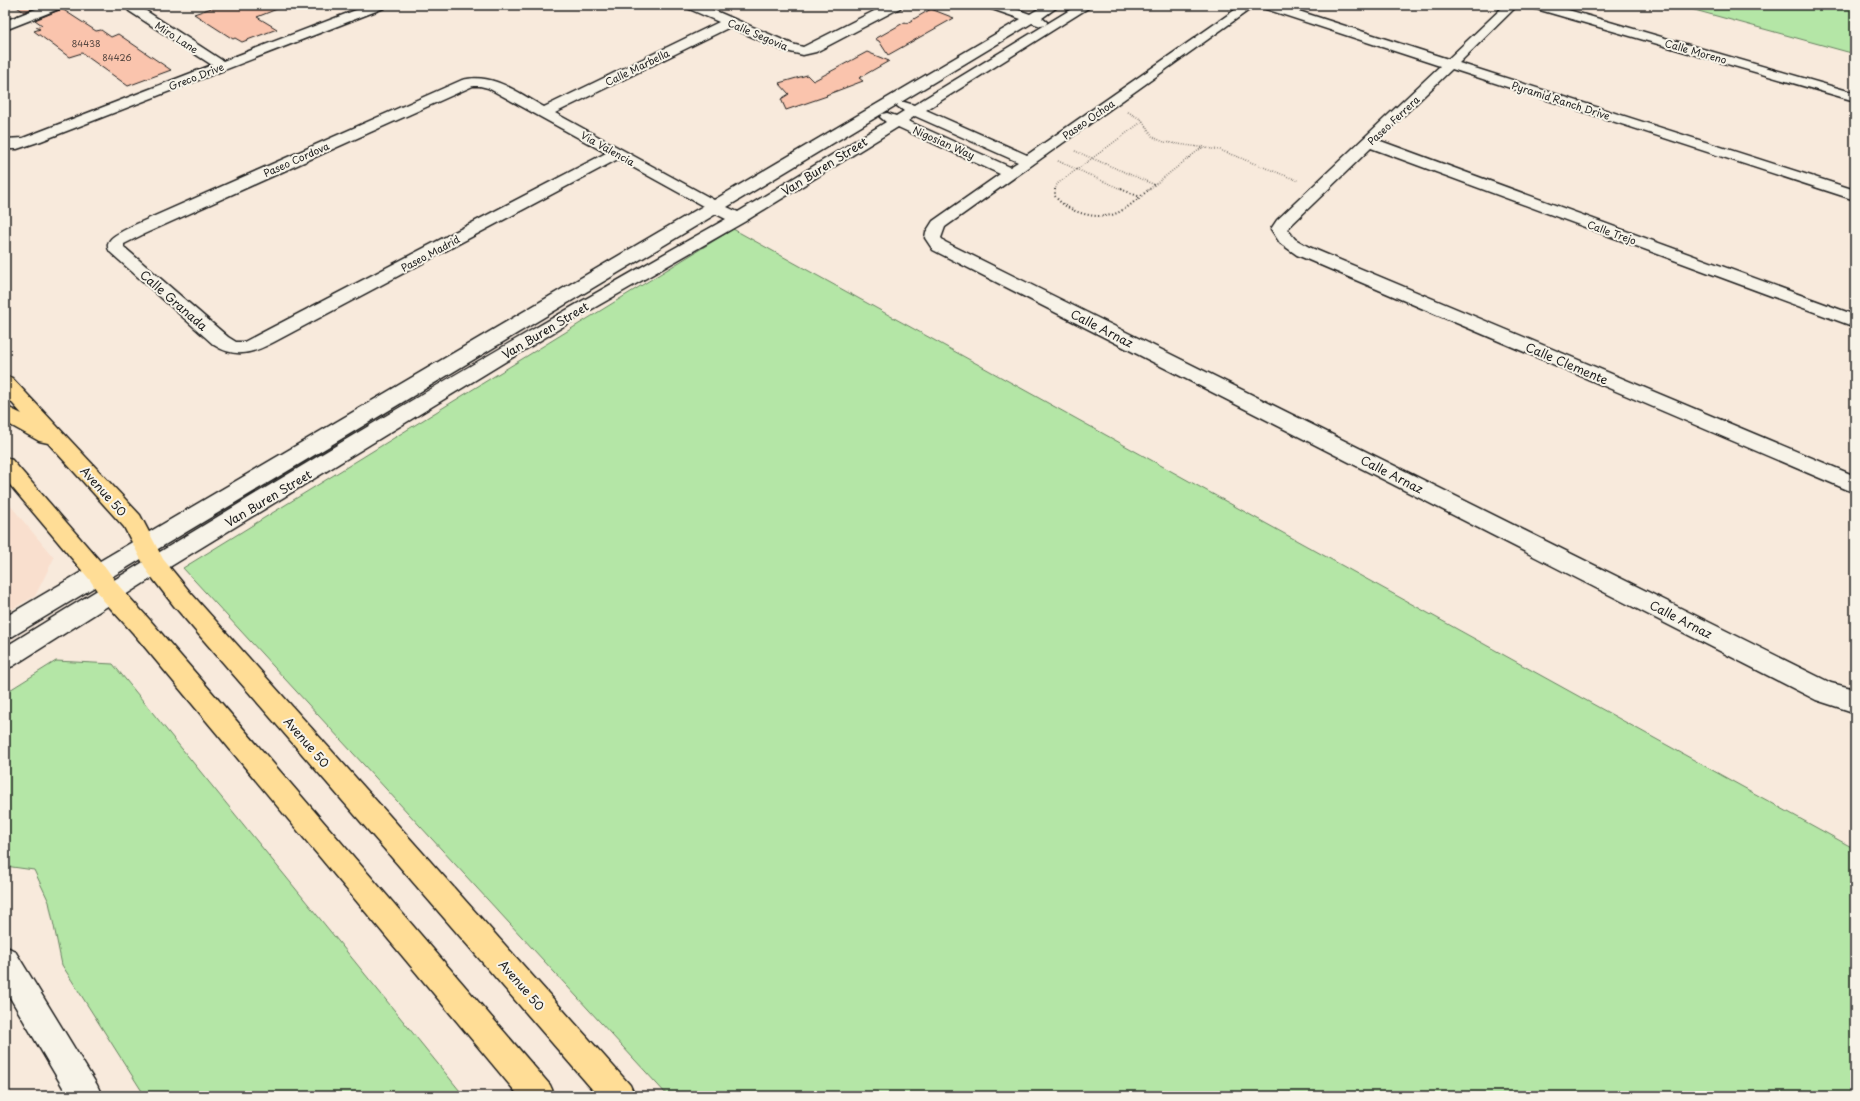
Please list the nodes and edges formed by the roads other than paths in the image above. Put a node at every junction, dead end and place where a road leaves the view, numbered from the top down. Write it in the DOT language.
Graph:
graph roads {
  1 [pos="56,5"];
  2 [pos="380,5"];
  3 [pos="691,5"];
  4 [pos="896,5"];
  5 [pos="993,5"];
  6 [pos="1054,5"];
  7 [pos="1087,5"];
  8 [pos="1250,5"];
  9 [pos="1267,5"];
  10 [pos="1512,5"];
  11 [pos="1537,5"];
  12 [pos="132,8"];
  13 [pos="1030,19"];
  14 [pos="730,22"];
  15 [pos="5,26"];
  16 [pos="1052,26"];
  17 [pos="1451,65"];
  18 [pos="222,66"];
  19 [pos="478,80"];
  20 [pos="1855,97"];
  21 [pos="892,101"];
  22 [pos="915,111"];
  23 [pos="543,112"];
  24 [pos="875,112"];
  25 [pos="896,121"];
  26 [pos="1369,142"];
  27 [pos="8,145"];
  28 [pos="618,153"];
  29 [pos="1030,161"];
  30 [pos="1012,173"];
  31 [pos="1855,195"];
  32 [pos="715,206"];
  33 [pos="738,218"];
  34 [pos="1282,236"];
  35 [pos="933,238"];
  36 [pos="116,242"];
  37 [pos="1855,321"];
  38 [pos="240,349"];
  39 [pos="5,383"];
  40 [pos="5,413"];
  41 [pos="62,445"];
  42 [pos="5,464"];
  43 [pos="1855,485"];
  44 [pos="150,556"];
  45 [pos="98,574"];
  46 [pos="111,593"];
  47 [pos="5,629"];
  48 [pos="5,659"];
  49 [pos="1855,700"];
  50 [pos="5,961"];
  51 [pos="86,1096"];
  52 [pos="539,1096"];
  53 [pos="619,1096"];
  1 -- 15 [label="street"];
  2 -- 18 [label="street, Greco Drive"];
  3 -- 14 [label="street, Calle Segovia"];
  4 -- 14 [label="street, Calle Segovia"];
  5 -- 13 [label="street"];
  6 -- 13 [label="street, Van Buren Street"];
  7 -- 16 [label="street, Van Buren Street"];
  8 -- 29 [label="street, Paseo Ochoa"];
  9 -- 17 [label="street, Pyramid Ranch Drive"];
  10 -- 17 [label="street, Paseo Ferrera"];
  11 -- 20 [label="street, Calle Moreno"];
  12 -- 18 [label="street, Miro Lane"];
  13 -- 16 [label="street"];
  13 -- 21 [label="street, Van Buren Street"];
  14 -- 23 [label="street, Calle Marbella"];
  16 -- 22 [label="street, Van Buren Street"];
  17 -- 26 [label="street, Paseo Ferrera"];
  17 -- 31 [label="street, Pyramid Ranch Drive"];
  18 -- 27 [label="street, Greco Drive"];
  19 -- 23 [label="street, Via Valencia"];
  19 -- 36 [label="street, Paseo Cordova"];
  21 -- 22 [label="street, Nigosian Way"];
  21 -- 24 [label="street, Van Buren Street"];
  22 -- 25 [label="street, Van Buren Street"];
  22 -- 29 [label="street, Nigosian Way"];
  23 -- 28 [label="street, Via Valencia"];
  24 -- 25 [label="street, Nigosian Way"];
  24 -- 32 [label="street, Van Buren Street"];
  25 -- 30 [label="street, Nigosian Way"];
  25 -- 33 [label="street, Van Buren Street"];
  26 -- 34 [label="street, Paseo Ferrera"];
  26 -- 37 [label="street, Calle Trejo"];
  28 -- 32 [label="street, Via Valencia"];
  28 -- 38 [label="street, Paseo Madrid"];
  29 -- 30 [label="street, Paseo Ochoa"];
  30 -- 35 [label="street, Paseo Ochoa"];
  32 -- 33 [label="street, Via Valencia"];
  32 -- 44 [label="street, Van Buren Street"];
  33 -- 44 [label="street, Van Buren Street"];
  34 -- 43 [label="street, Calle Clemente"];
  35 -- 49 [label="street, Calle Arnaz"];
  36 -- 38 [label="street, Calle Granada"];
  39 -- 41 [label="main road, Avenue 50"];
  40 -- 41 [label="main road"];
  41 -- 44 [label="main road, Avenue 50"];
  42 -- 45 [label="main road"];
  44 -- 45 [label="street, Van Buren Street"];
  44 -- 46 [label="street, Van Buren Street"];
  44 -- 53 [label="main road, Avenue 50"];
  45 -- 46 [label="main road"];
  45 -- 47 [label="street, Van Buren Street"];
  46 -- 48 [label="street, Van Buren Street"];
  46 -- 52 [label="main road"];
  50 -- 51 [label="street"];
}
